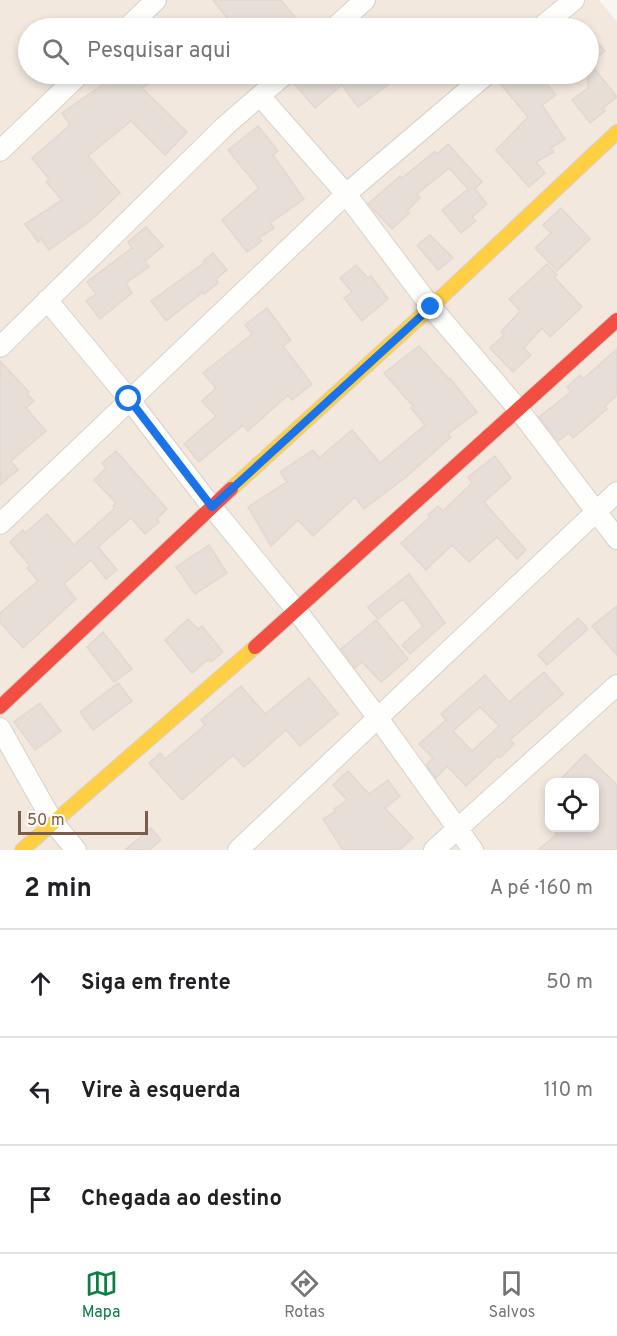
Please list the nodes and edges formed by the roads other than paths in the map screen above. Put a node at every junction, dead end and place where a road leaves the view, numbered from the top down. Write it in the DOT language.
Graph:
graph roads {
  1 [pos="156,0"];
  2 [pos="365,0"];
  3 [pos="574,0"];
  4 [pos="137,18"];
  5 [pos="345,18"];
  6 [pos="552,18"];
  7 [pos="70,84"];
  8 [pos="274,84"];
  9 [pos="475,84"];
  10 [pos="260,96"];
  11 [pos="617,132"];
  12 [pos="0,151"];
  13 [pos="346,194"];
  14 [pos="47,300"];
  15 [pos="431,307"];
  16 [pos="617,320"];
  17 [pos="0,346"];
  18 [pos="129,399"];
  19 [pos="519,410"];
  20 [pos="617,492"];
  21 [pos="212,507"];
  22 [pos="595,511"];
  23 [pos="0,524"];
  24 [pos="617,539"];
  25 [pos="297,612"];
  26 [pos="617,686"];
  27 [pos="0,707"];
  28 [pos="378,718"];
  29 [pos="0,728"];
  30 [pos="53,822"];
  31 [pos="457,828"];
  32 [pos="22,850"];
  33 [pos="76,850"];
  34 [pos="238,850"];
  35 [pos="434,850"];
  36 [pos="473,850"];
  1 -- 4 [label="street"];
  2 -- 5 [label="street"];
  3 -- 6 [label="street"];
  7 -- 12 [label="street"];
  8 -- 10 [label="street"];
  9 -- 13 [label="street"];
  10 -- 13 [label="street"];
  10 -- 14 [label="street"];
  11 -- 15 [label="street"];
  13 -- 15 [label="street"];
  13 -- 18 [label="street"];
  14 -- 17 [label="street"];
  14 -- 18 [label="street"];
  15 -- 19 [label="street"];
  15 -- 21 [label="street"];
  16 -- 19 [label="street"];
  18 -- 21 [label="street"];
  18 -- 23 [label="street"];
  19 -- 22 [label="street"];
  19 -- 25 [label="street"];
  20 -- 22 [label="street"];
  21 -- 25 [label="street"];
  21 -- 27 [label="street"];
  22 -- 24 [label="street"];
  22 -- 28 [label="street"];
  25 -- 28 [label="street"];
  25 -- 30 [label="street"];
  26 -- 31 [label="street"];
  28 -- 31 [label="street"];
  28 -- 34 [label="street"];
  29 -- 30 [label="street"];
  30 -- 32 [label="street"];
  30 -- 33 [label="street"];
  31 -- 35 [label="street"];
  31 -- 36 [label="street"];
}
